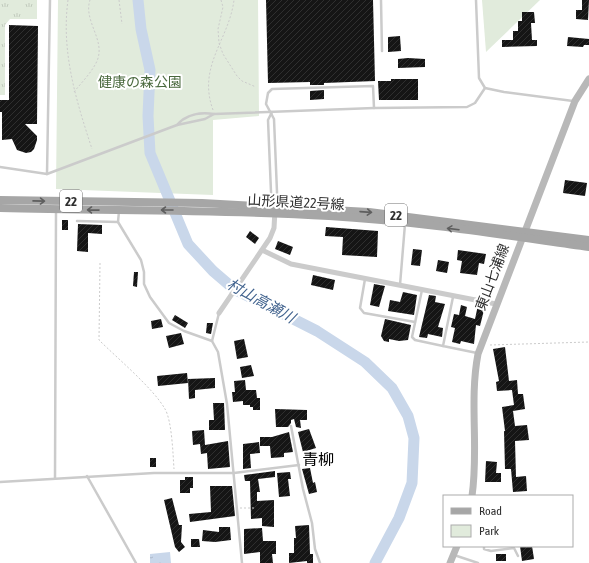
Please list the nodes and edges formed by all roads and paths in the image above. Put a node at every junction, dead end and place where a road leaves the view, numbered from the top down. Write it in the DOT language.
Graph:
graph roads {
  1 [pos="50,0"];
  2 [pos="68,0"];
  3 [pos="90,0"];
  4 [pos="119,0"];
  5 [pos="221,0"];
  6 [pos="234,0"];
  7 [pos="381,0"];
  8 [pos="476,0"];
  9 [pos="122,24"];
  10 [pos="218,43"];
  11 [pos="382,51"];
  12 [pos="589,79"];
  13 [pos="256,87"];
  14 [pos="485,88"];
  15 [pos="74,92"];
  16 [pos="575,101"];
  17 [pos="374,108"];
  18 [pos="272,112"];
  19 [pos="214,114"];
  20 [pos="177,125"];
  21 [pos="92,149"];
  22 [pos="0,167"];
  23 [pos="47,174"];
  24 [pos="0,200"];
  25 [pos="202,207"];
  26 [pos="0,208"];
  27 [pos="56,210"];
  28 [pos="119,210"];
  29 [pos="275,210"];
  30 [pos="78,221"];
  31 [pos="118,222"];
  32 [pos="405,223"];
  33 [pos="523,235"];
  34 [pos="589,240"];
  35 [pos="589,247"];
  36 [pos="262,250"];
  37 [pos="100,264"];
  38 [pos="364,278"];
  39 [pos="400,285"];
  40 [pos="422,290"];
  41 [pos="453,296"];
  42 [pos="496,304"];
  43 [pos="219,313"];
  44 [pos="415,322"];
  45 [pos="212,341"];
  46 [pos="589,342"];
  47 [pos="480,345"];
  48 [pos="443,346"];
  49 [pos="478,354"];
  50 [pos="292,426"];
  51 [pos="299,465"];
  52 [pos="234,473"];
  53 [pos="174,474"];
  54 [pos="86,476"];
  55 [pos="55,478"];
  56 [pos="0,482"];
  57 [pos="472,495"];
  58 [pos="237,508"];
  59 [pos="256,508"];
  60 [pos="457,547"];
  61 [pos="484,547"];
  62 [pos="453,555"];
  63 [pos="518,556"];
  64 [pos="136,563"];
  65 [pos="242,563"];
  66 [pos="320,563"];
  67 [pos="450,563"];
  68 [pos="478,563"];
  1 -- 23 [label="lane"];
  2 -- 15 [label="path"];
  3 -- 15 [label="path"];
  4 -- 9 [label="path"];
  5 -- 10 [label="path"];
  6 -- 10 [label="path"];
  7 -- 11 [label="lane"];
  8 -- 14 [label="lane"];
  10 -- 13 [label="path"];
  10 -- 19 [label="path"];
  12 -- 16 [label="main road, 東山七浦線"];
  14 -- 16 [label="lane"];
  14 -- 17 [label="lane"];
  15 -- 21 [label="path"];
  16 -- 33 [label="main road, 東山七浦線"];
  17 -- 18 [label="lane"];
  17 -- 18 [label="lane"];
  18 -- 19 [label="lane"];
  18 -- 29 [label="lane"];
  18 -- 29 [label="lane"];
  19 -- 20 [label="lane"];
  19 -- 20 [label="lane"];
  20 -- 23 [label="lane"];
  22 -- 23 [label="lane"];
  24 -- 25 [label="main road, 山形県道22号線 / 22, one-way"];
  25 -- 28 [label="main road, 山形県道22号線 / 22, one-way"];
  25 -- 29 [label="main road, 山形県道22号線 / 22"];
  26 -- 27 [label="main road, 山形県道22号線 / 22"];
  28 -- 27 [label="main road, 山形県道22号線 / 22, one-way"];
  27 -- 55 [label="lane"];
  28 -- 31 [label="lane"];
  29 -- 32 [label="main road, 山形県道22号線 / 22"];
  29 -- 33 [label="main road, 山形県道22号線 / 22, one-way"];
  29 -- 36 [label="street"];
  30 -- 31 [label="lane"];
  31 -- 45 [label="lane"];
  33 -- 32 [label="main road, 山形県道22号線 / 22, one-way"];
  32 -- 39 [label="lane"];
  33 -- 34 [label="main road, 山形県道22号線 / 22"];
  33 -- 35 [label="main road, 山形県道22号線 / 22"];
  33 -- 42 [label="main road, 東山七浦線"];
  36 -- 38 [label="street"];
  36 -- 43 [label="street"];
  37 -- 53 [label="path"];
  38 -- 39 [label="street"];
  38 -- 44 [label="lane"];
  39 -- 40 [label="street"];
  40 -- 41 [label="street"];
  40 -- 44 [label="lane"];
  41 -- 42 [label="street"];
  41 -- 48 [label="lane"];
  42 -- 47 [label="main road, 東山七浦線"];
  43 -- 45 [label="lane"];
  44 -- 48 [label="lane"];
  45 -- 52 [label="lane"];
  46 -- 47 [label="path"];
  47 -- 49 [label="main road, 東山七浦線"];
  48 -- 49 [label="lane"];
  49 -- 57 [label="main road, 東山七浦線"];
  50 -- 51 [label="lane"];
  51 -- 52 [label="lane"];
  51 -- 66 [label="lane"];
  52 -- 53 [label="lane"];
  52 -- 58 [label="lane"];
  53 -- 54 [label="lane"];
  54 -- 55 [label="lane"];
  54 -- 64 [label="lane"];
  55 -- 56 [label="lane"];
  58 -- 59 [label="path"];
  58 -- 65 [label="lane"];
  60 -- 62 [label="main road"];
  61 -- 63 [label="lane"];
  62 -- 67 [label="main road"];
  62 -- 68 [label="lane"];
}
